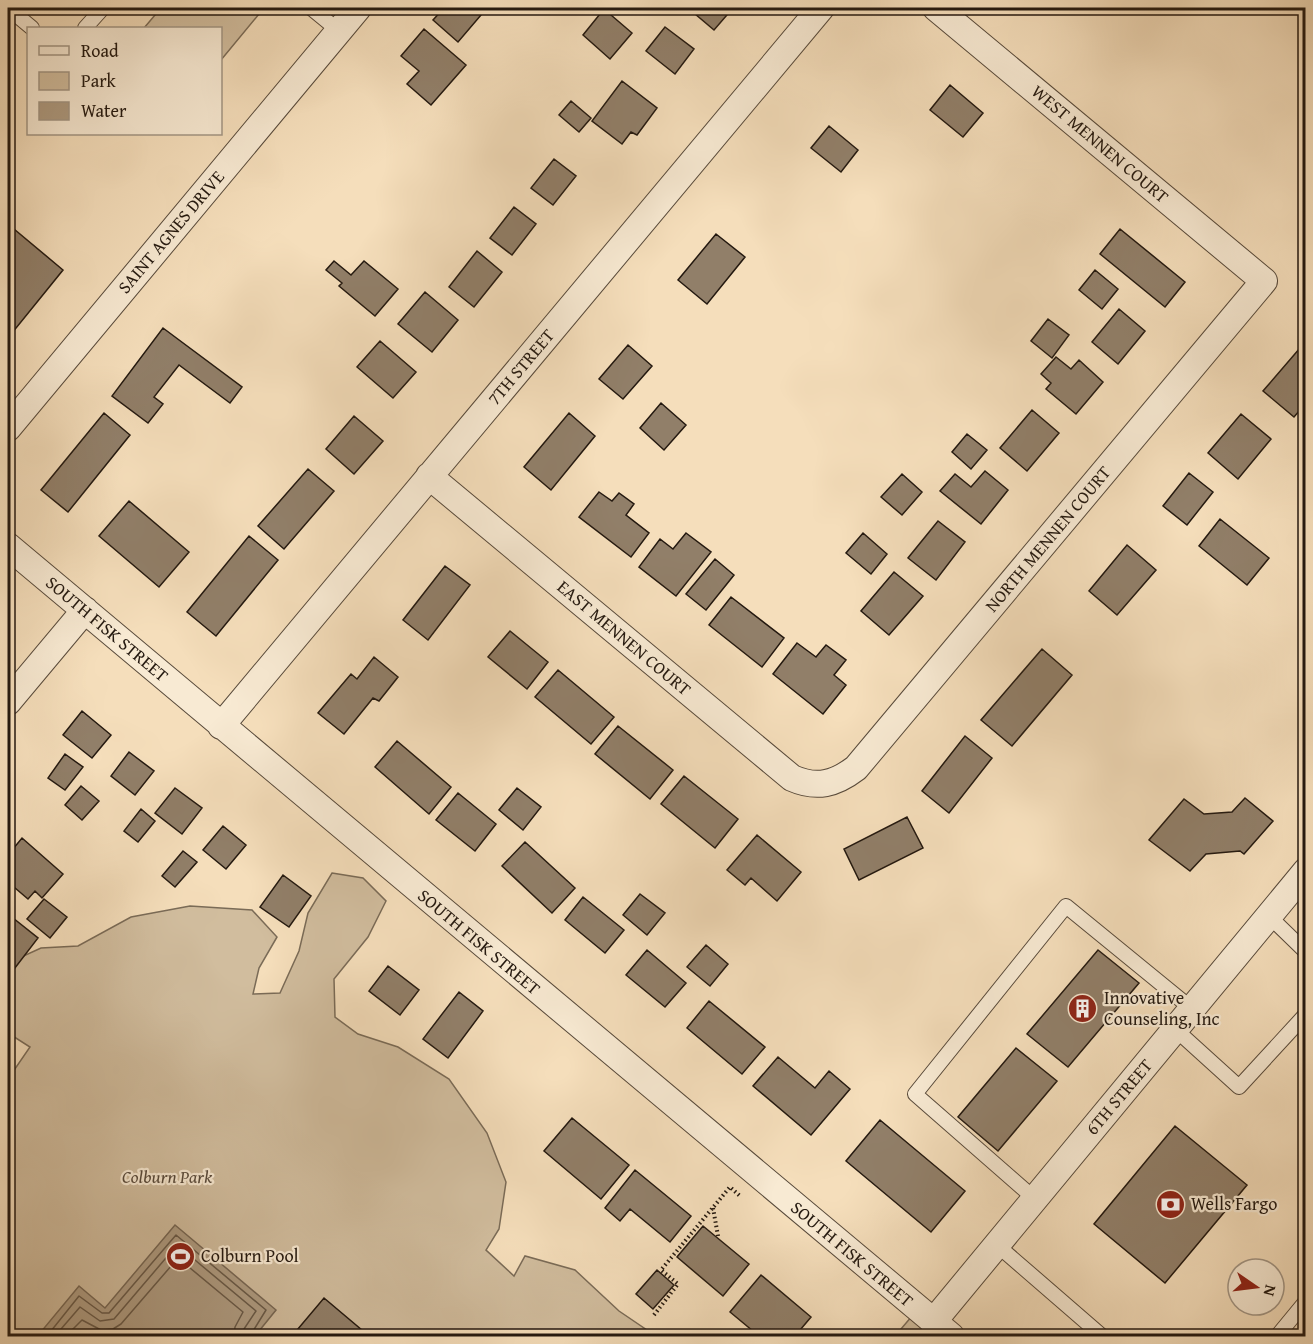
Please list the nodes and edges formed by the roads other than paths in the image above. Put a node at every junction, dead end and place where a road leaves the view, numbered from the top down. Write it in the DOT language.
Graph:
graph roads {
  1 [pos="8,8"];
  2 [pos="104,8"];
  3 [pos="311,8"];
  4 [pos="358,8"];
  5 [pos="821,8"];
  6 [pos="936,8"];
  7 [pos="31,27"];
  8 [pos="86,27"];
  9 [pos="339,31"];
  10 [pos="1264,281"];
  11 [pos="8,428"];
  12 [pos="429,476"];
  13 [pos="8,546"];
  14 [pos="85,610"];
  15 [pos="8,702"];
  16 [pos="221,726"];
  17 [pos="825,785"];
  18 [pos="1305,872"];
  19 [pos="1269,916"];
  20 [pos="1305,952"];
  21 [pos="1192,1009"];
  22 [pos="1305,1014"];
  23 [pos="1175,1029"];
  24 [pos="1035,1199"];
  25 [pos="997,1245"];
  26 [pos="1305,1301"];
  27 [pos="942,1329"];
  28 [pos="1102,1336"];
  29 [pos="1280,1336"];
  1 -- 7 [label="lane"];
  2 -- 8 [label="lane"];
  3 -- 9 [label="lane"];
  4 -- 9 [label="street, SAINT AGNES DRIVE"];
  5 -- 12 [label="street, 7TH STREET"];
  6 -- 10 [label="street, WEST MENNEN COURT"];
  9 -- 11 [label="street, SAINT AGNES DRIVE"];
  10 -- 17 [label="street, NORTH MENNEN COURT"];
  12 -- 16 [label="street, 7TH STREET"];
  12 -- 17 [label="street, EAST MENNEN COURT"];
  13 -- 14 [label="street, SOUTH FISK STREET"];
  14 -- 15 [label="street"];
  14 -- 16 [label="street, SOUTH FISK STREET"];
  16 -- 27 [label="street, SOUTH FISK STREET"];
  18 -- 19 [label="street, 6TH STREET"];
  19 -- 20 [label="lane"];
  19 -- 21 [label="street, 6TH STREET"];
  21 -- 23 [label="street, 6TH STREET"];
  21 -- 24 [label="lane"];
  22 -- 23 [label="lane"];
  23 -- 24 [label="street, 6TH STREET"];
  24 -- 25 [label="street, 6TH STREET"];
  25 -- 27 [label="street, 6TH STREET"];
  25 -- 28 [label="lane"];
  26 -- 29 [label="lane"];
}
